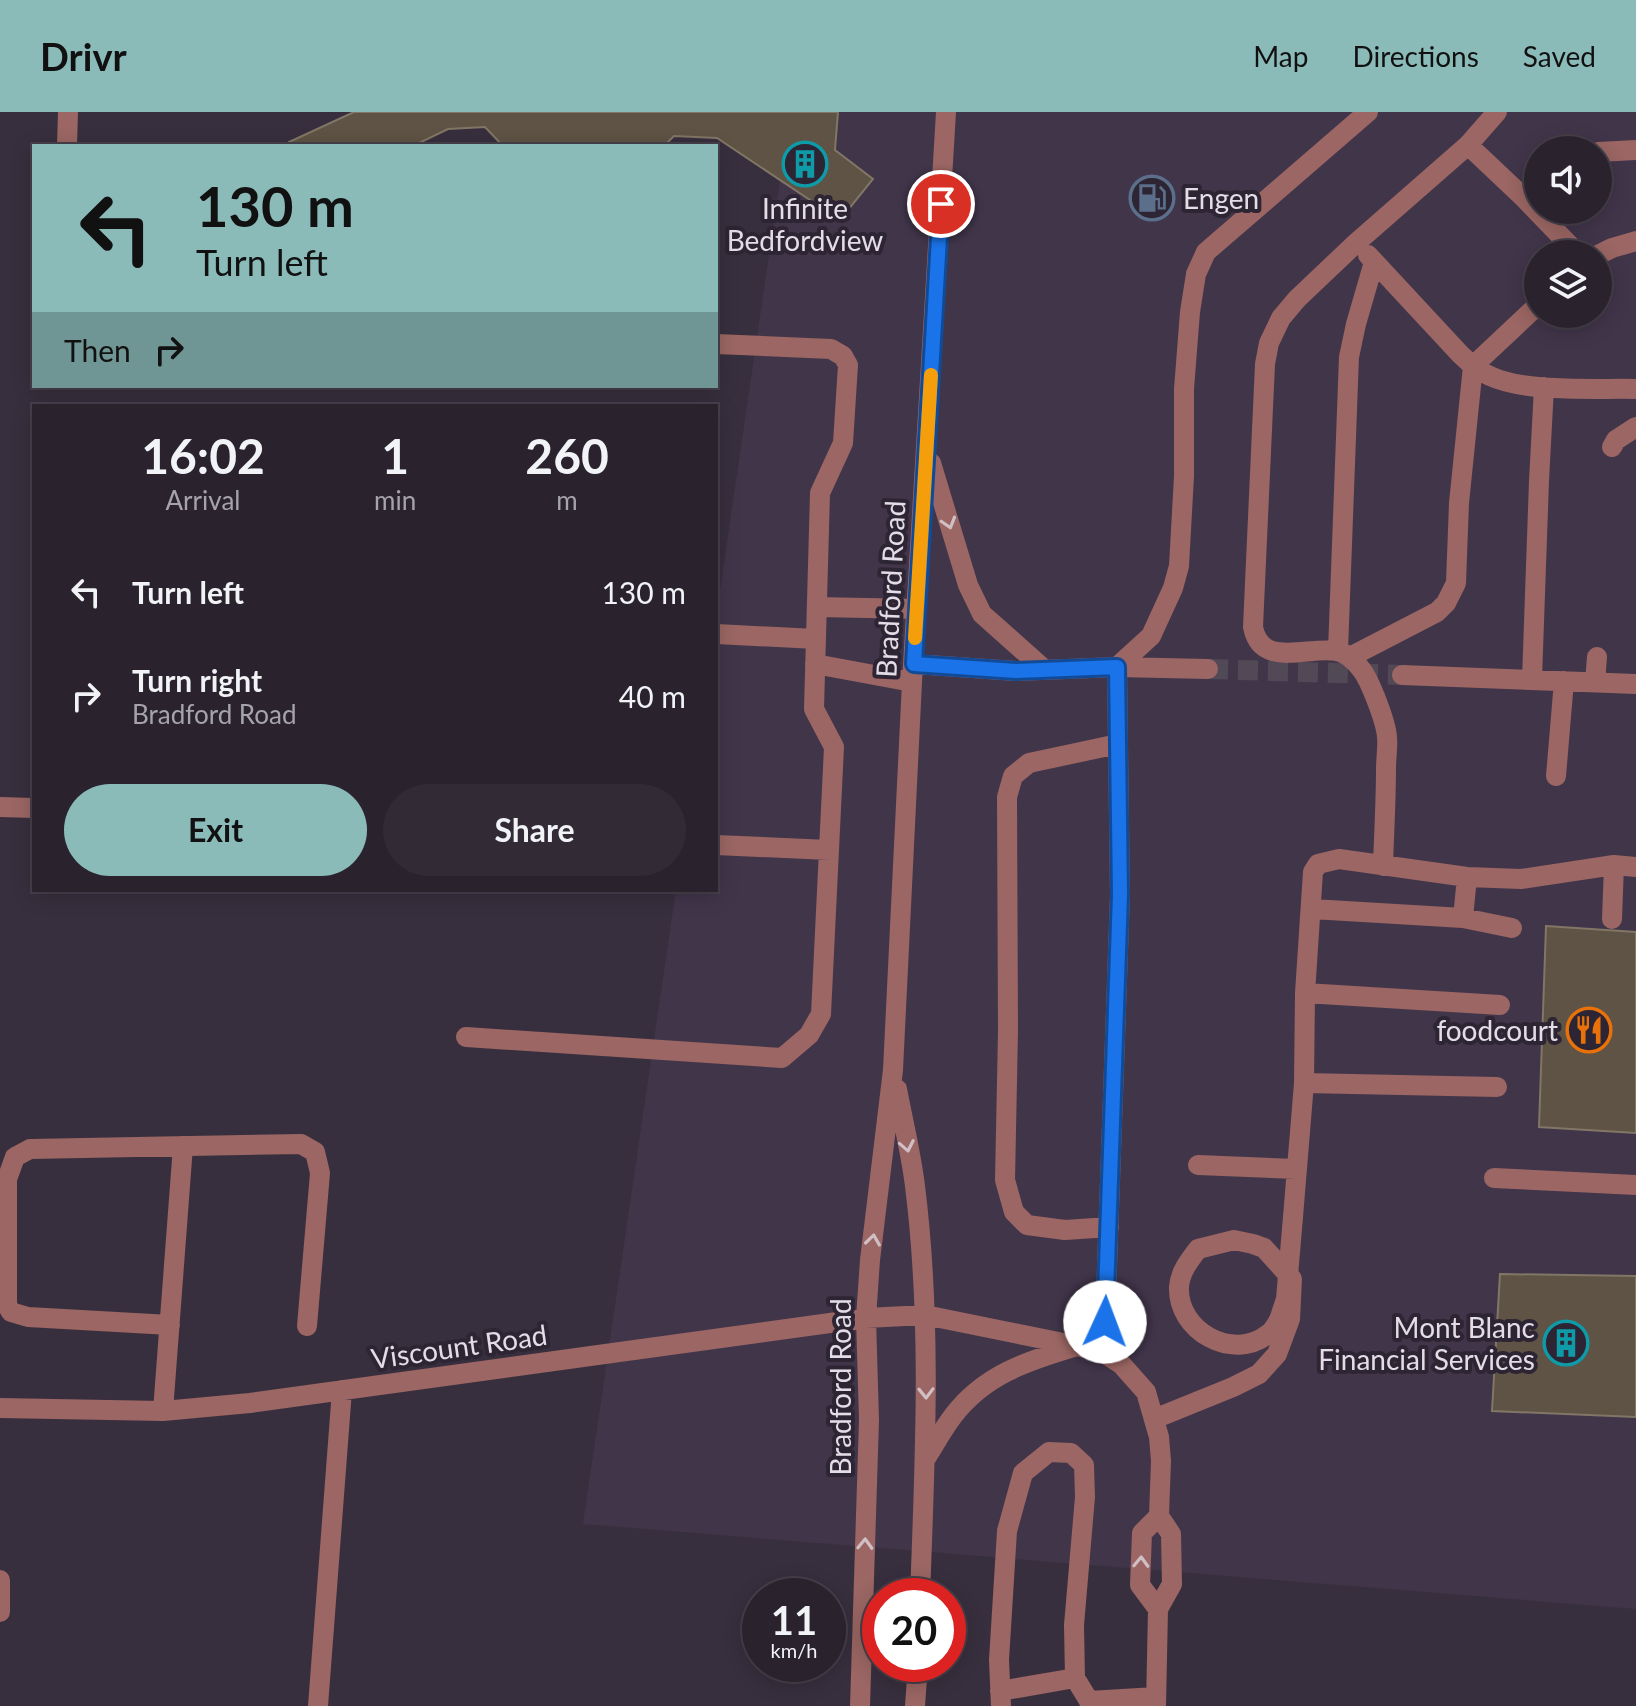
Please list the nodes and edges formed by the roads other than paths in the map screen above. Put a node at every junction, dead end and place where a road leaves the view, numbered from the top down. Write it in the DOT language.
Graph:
graph roads {
  1 [pos="68,112"];
  2 [pos="946,112"];
  3 [pos="1368,112"];
  4 [pos="1497,112"];
  5 [pos="67,144"];
  6 [pos="1468,145"];
  7 [pos="1636,150"];
  8 [pos="1612,151"];
  9 [pos="1524,187"];
  10 [pos="1555,224"];
  11 [pos="1567,240"];
  12 [pos="1636,241"];
  13 [pos="1356,243"];
  14 [pos="1612,248"];
  15 [pos="1374,262"];
  16 [pos="1524,318"];
  17 [pos="718,344"];
  18 [pos="1473,366"];
  19 [pos="1544,387"];
  20 [pos="1636,389"];
  21 [pos="1636,427"];
  22 [pos="1612,447"];
  23 [pos="926,448"];
  24 [pos="817,607"];
  25 [pos="917,609"];
  26 [pos="718,634"];
  27 [pos="816,639"];
  28 [pos="1344,654"];
  29 [pos="1597,657"];
  30 [pos="815,664"];
  31 [pos="1117,667"];
  32 [pos="1208,669"];
  33 [pos="1045,670"];
  34 [pos="913,673"];
  35 [pos="1402,675"];
  36 [pos="1532,679"];
  37 [pos="1564,681"];
  38 [pos="1595,682"];
  39 [pos="1636,684"];
  40 [pos="1118,744"];
  41 [pos="1556,776"];
  42 [pos="0,807"];
  43 [pos="32,808"];
  44 [pos="718,845"];
  45 [pos="829,850"];
  46 [pos="1614,865"];
  47 [pos="1383,866"];
  48 [pos="1636,867"];
  49 [pos="1467,877"];
  50 [pos="1312,909"];
  51 [pos="1463,918"];
  52 [pos="1612,919"];
  53 [pos="1512,928"];
  54 [pos="1305,993"];
  55 [pos="1500,1005"];
  56 [pos="466,1037"];
  57 [pos="893,1070"];
  58 [pos="1304,1083"];
  59 [pos="1497,1087"];
  60 [pos="183,1146"];
  61 [pos="1198,1165"];
  62 [pos="1296,1169"];
  63 [pos="1494,1178"];
  64 [pos="1636,1185"];
  65 [pos="1109,1227"];
  66 [pos="925,1315"];
  67 [pos="866,1318"];
  68 [pos="170,1325"];
  69 [pos="307,1326"];
  70 [pos="1078,1346"];
  71 [pos="1104,1353"];
  72 [pos="342,1390"];
  73 [pos="0,1408"];
  74 [pos="163,1411"];
  75 [pos="1154,1419"];
  76 [pos="925,1459"];
  77 [pos="1159,1516"];
  78 [pos="921,1578"];
  79 [pos="0,1580"];
  80 [pos="0,1602"];
  81 [pos="1158,1609"];
  82 [pos="0,1612"];
  83 [pos="1075,1678"];
  84 [pos="917,1682"];
  85 [pos="1001,1698"];
  86 [pos="1156,1702"];
  87 [pos="1090,1703"];
  88 [pos="318,1706"];
  89 [pos="860,1706"];
  90 [pos="915,1706"];
  1 -- 5 [label="street"];
  2 -- 23 [label="street, Bradford Road"];
  3 -- 31 [label="street"];
  4 -- 6 [label="street"];
  6 -- 9 [label="street"];
  6 -- 13 [label="street"];
  7 -- 8 [label="street"];
  10 -- 11 [label="street"];
  12 -- 14 [label="street"];
  13 -- 15 [label="street"];
  13 -- 28 [label="street"];
  15 -- 18 [label="street"];
  15 -- 28 [label="street"];
  16 -- 18 [label="street"];
  17 -- 24 [label="street"];
  18 -- 19 [label="street"];
  18 -- 28 [label="street"];
  19 -- 20 [label="street"];
  19 -- 36 [label="street"];
  21 -- 22 [label="street"];
  23 -- 25 [label="street, Bradford Road"];
  23 -- 33 [label="street, one-way"];
  24 -- 25 [label="street"];
  24 -- 27 [label="street"];
  25 -- 34 [label="street, Bradford Road"];
  26 -- 27 [label="street"];
  27 -- 30 [label="street"];
  28 -- 47 [label="street"];
  29 -- 38 [label="street"];
  30 -- 34 [label="street"];
  30 -- 45 [label="street"];
  31 -- 32 [label="street"];
  31 -- 33 [label="street"];
  31 -- 40 [label="street"];
  33 -- 34 [label="street"];
  34 -- 57 [label="street, Bradford Road"];
  35 -- 36 [label="street"];
  36 -- 37 [label="street"];
  37 -- 38 [label="street"];
  37 -- 41 [label="street"];
  38 -- 39 [label="street"];
  40 -- 65 [label="street"];
  40 -- 65 [label="street"];
  42 -- 43 [label="street"];
  44 -- 45 [label="street"];
  45 -- 56 [label="street"];
  46 -- 48 [label="street"];
  46 -- 49 [label="street"];
  46 -- 52 [label="street"];
  47 -- 49 [label="street"];
  47 -- 50 [label="street"];
  49 -- 51 [label="street"];
  50 -- 51 [label="street"];
  50 -- 54 [label="street"];
  51 -- 53 [label="street"];
  54 -- 55 [label="street"];
  54 -- 58 [label="street"];
  57 -- 66 [label="street, Bradford Road, one-way"];
  67 -- 57 [label="street, Bradford Road, one-way"];
  58 -- 59 [label="street"];
  58 -- 62 [label="street"];
  60 -- 68 [label="street"];
  60 -- 68 [label="street"];
  60 -- 69 [label="street"];
  61 -- 62 [label="street"];
  62 -- 75 [label="street, bridge"];
  63 -- 64 [label="street"];
  65 -- 71 [label="street"];
  66 -- 67 [label="street, Viscount Road"];
  66 -- 70 [label="street, Viscount Road"];
  66 -- 76 [label="street, Bradford Road, one-way"];
  67 -- 72 [label="street, Viscount Road"];
  89 -- 67 [label="street, Bradford Road, one-way"];
  68 -- 74 [label="street"];
  70 -- 71 [label="street, Viscount Road"];
  70 -- 76 [label="street"];
  71 -- 75 [label="street"];
  72 -- 74 [label="street, Viscount Road"];
  72 -- 88 [label="street"];
  73 -- 74 [label="street, Viscount Road"];
  75 -- 77 [label="street"];
  76 -- 78 [label="street, Bradford Road"];
  77 -- 81 [label="street"];
  81 -- 77 [label="street, one-way"];
  79 -- 80 [label="street"];
  80 -- 82 [label="street"];
  81 -- 86 [label="street"];
  83 -- 85 [label="street"];
  83 -- 85 [label="street"];
  83 -- 87 [label="street"];
  84 -- 90 [label="street"];
  86 -- 87 [label="street"];
}
